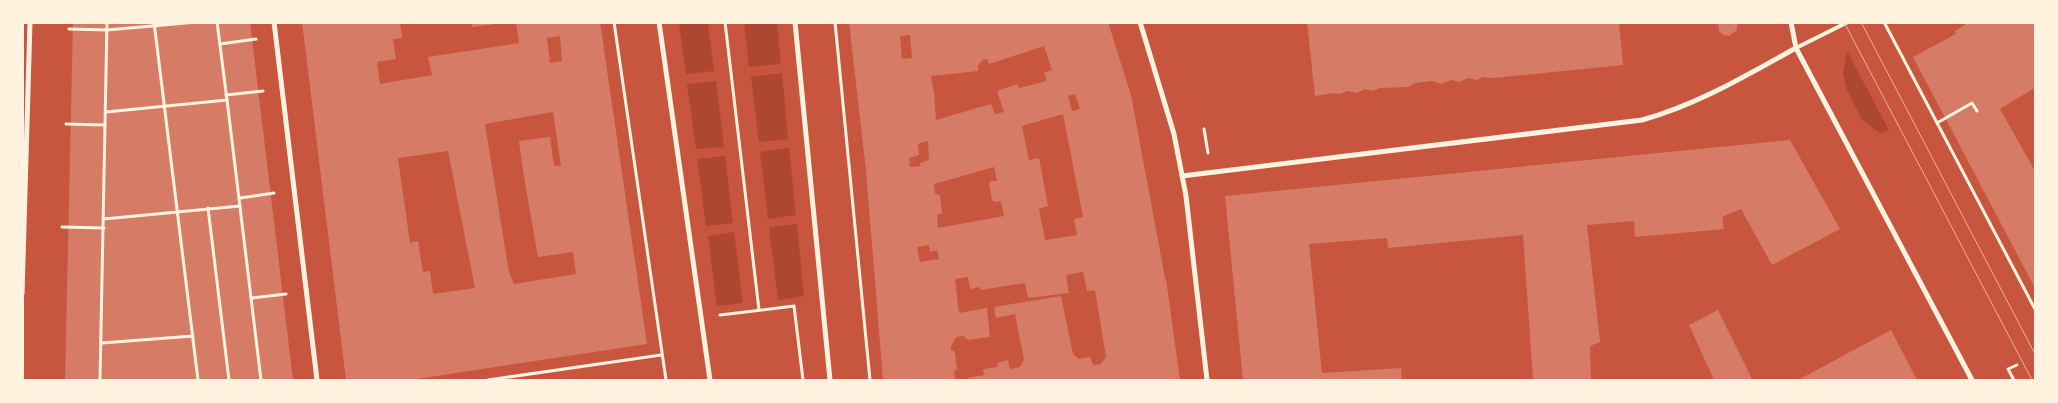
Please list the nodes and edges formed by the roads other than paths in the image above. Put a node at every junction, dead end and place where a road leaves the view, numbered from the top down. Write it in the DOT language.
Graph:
graph roads {
  1 [pos="30,22"];
  2 [pos="274,22"];
  3 [pos="659,22"];
  4 [pos="795,22"];
  5 [pos="1140,22"];
  6 [pos="1791,22"];
  7 [pos="1848,22"];
  8 [pos="1796,48"];
  9 [pos="1182,176"];
  10 [pos="23,242"];
  11 [pos="22,294"];
  12 [pos="317,380"];
  13 [pos="710,380"];
  14 [pos="830,380"];
  15 [pos="1207,380"];
  16 [pos="1972,380"];
  1 -- 10 [label="street"];
  2 -- 12 [label="street"];
  3 -- 13 [label="street"];
  4 -- 14 [label="street"];
  5 -- 9 [label="street"];
  6 -- 8 [label="street"];
  7 -- 8 [label="lane"];
  8 -- 9 [label="street"];
  8 -- 16 [label="street"];
  9 -- 15 [label="street"];
  10 -- 11 [label="street"];
}
